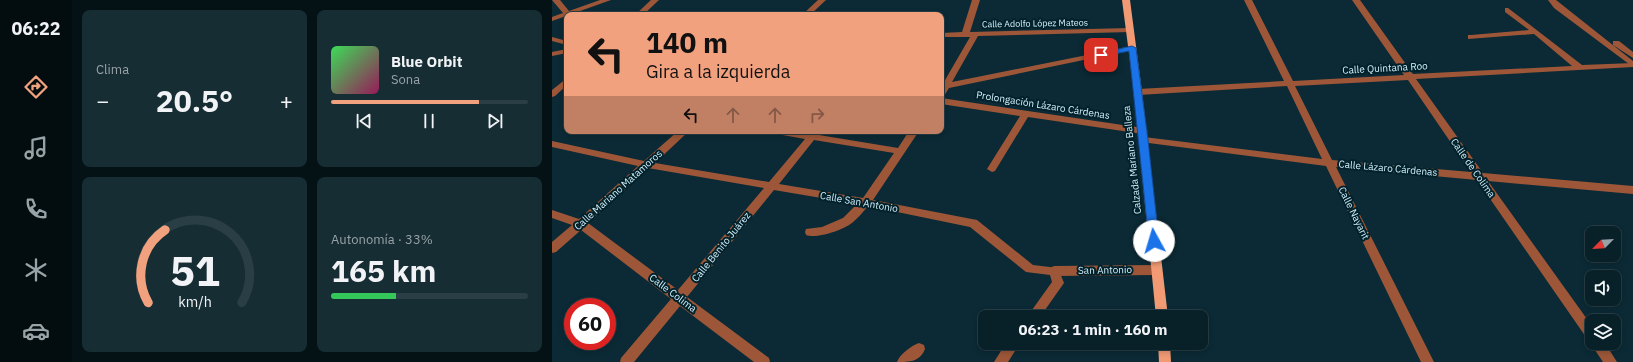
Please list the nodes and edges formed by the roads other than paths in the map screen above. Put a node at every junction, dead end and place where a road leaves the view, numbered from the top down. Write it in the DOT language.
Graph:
graph roads {
  1 [pos="556,0"];
  2 [pos="607,0"];
  3 [pos="655,0"];
  4 [pos="822,0"];
  5 [pos="976,0"];
  6 [pos="1126,0"];
  7 [pos="1248,0"];
  8 [pos="1356,0"];
  9 [pos="1552,0"];
  10 [pos="1508,10"];
  11 [pos="567,12"];
  12 [pos="574,12"];
  13 [pos="642,12"];
  14 [pos="809,12"];
  15 [pos="564,15"];
  16 [pos="552,18"];
  17 [pos="1130,30"];
  18 [pos="1536,32"];
  19 [pos="975,34"];
  20 [pos="944,35"];
  21 [pos="965,35"];
  22 [pos="1471,37"];
  23 [pos="552,39"];
  24 [pos="564,41"];
  25 [pos="1132,48"];
  26 [pos="564,52"];
  27 [pos="552,54"];
  28 [pos="1633,56"];
  29 [pos="1633,65"];
  30 [pos="1580,68"];
  31 [pos="1411,78"];
  32 [pos="564,84"];
  33 [pos="1290,84"];
  34 [pos="946,86"];
  35 [pos="944,89"];
  36 [pos="1138,92"];
  37 [pos="552,94"];
  38 [pos="944,101"];
  39 [pos="1025,114"];
  40 [pos="681,134"];
  41 [pos="814,134"];
  42 [pos="912,134"];
  43 [pos="1143,136"];
  44 [pos="552,144"];
  45 [pos="899,151"];
  46 [pos="1329,163"];
  47 [pos="648,165"];
  48 [pos="992,169"];
  49 [pos="1479,176"];
  50 [pos="770,186"];
  51 [pos="1633,190"];
  52 [pos="866,202"];
  53 [pos="552,214"];
  54 [pos="581,224"];
  55 [pos="810,232"];
  56 [pos="552,249"];
  57 [pos="1156,270"];
  58 [pos="1054,271"];
  59 [pos="680,298"];
  60 [pos="1038,310"];
  61 [pos="1161,310"];
  62 [pos="1585,326"];
  63 [pos="919,349"];
  64 [pos="1009,350"];
  65 [pos="1165,350"];
  66 [pos="1602,350"];
  67 [pos="1166,360"];
  68 [pos="626,362"];
  69 [pos="764,362"];
  70 [pos="903,362"];
  71 [pos="1000,362"];
  72 [pos="1428,362"];
  73 [pos="1611,362"];
  1 -- 11 [label="street"];
  2 -- 12 [label="street"];
  3 -- 13 [label="street"];
  4 -- 14 [label="street"];
  5 -- 21 [label="street"];
  6 -- 17 [label="main road, Calzada Mariano Balleza"];
  7 -- 33 [label="street, Calle Nayarit"];
  8 -- 31 [label="street, Calle de Colima"];
  9 -- 28 [label="street"];
  9 -- 29 [label="street"];
  10 -- 18 [label="street"];
  15 -- 16 [label="street"];
  17 -- 19 [label="street, Calle Adolfo López Mateos"];
  17 -- 25 [label="main road, Calzada Mariano Balleza"];
  18 -- 22 [label="street"];
  18 -- 30 [label="street"];
  19 -- 21 [label="street, Calle Adolfo López Mateos"];
  19 -- 34 [label="street"];
  20 -- 21 [label="street, Calle Adolfo López Mateos"];
  23 -- 24 [label="street"];
  25 -- 34 [label="street"];
  25 -- 36 [label="main road, Calzada Mariano Balleza"];
  26 -- 27 [label="street"];
  29 -- 30 [label="street, Calle Quintana Roo"];
  30 -- 31 [label="street, Calle Quintana Roo"];
  31 -- 33 [label="street, Calle Quintana Roo"];
  31 -- 49 [label="street, Calle de Colima"];
  32 -- 37 [label="street"];
  33 -- 36 [label="street, Calle Quintana Roo"];
  33 -- 46 [label="street, Calle Nayarit"];
  34 -- 35 [label="street"];
  36 -- 43 [label="main road, Calzada Mariano Balleza"];
  38 -- 39 [label="street, Prolongación Lázaro Cárdenas"];
  39 -- 43 [label="street, Prolongación Lázaro Cárdenas"];
  39 -- 48 [label="street"];
  40 -- 47 [label="street, Calle Mariano Matamoros"];
  41 -- 45 [label="street"];
  41 -- 50 [label="street, Calle Benito Juárez"];
  42 -- 45 [label="street"];
  43 -- 46 [label="street, Calle Lázaro Cárdenas"];
  43 -- 57 [label="main road, Calzada Mariano Balleza"];
  44 -- 47 [label="street, Calle San Antonio"];
  45 -- 52 [label="street"];
  46 -- 49 [label="street, Calle Lázaro Cárdenas"];
  46 -- 72 [label="street, Calle Nayarit"];
  47 -- 50 [label="street, Calle San Antonio"];
  47 -- 54 [label="street, Calle Mariano Matamoros"];
  49 -- 51 [label="street, Calle Lázaro Cárdenas"];
  49 -- 62 [label="street, Calle de Colima"];
  50 -- 52 [label="street, Calle San Antonio"];
  50 -- 59 [label="street, Calle Benito Juárez"];
  52 -- 55 [label="street"];
  52 -- 58 [label="street, Calle San Antonio"];
  53 -- 54 [label="street, Calle Colima"];
  54 -- 56 [label="street, Calle Mariano Matamoros"];
  54 -- 59 [label="street, Calle Colima"];
  57 -- 58 [label="street, San Antonio"];
  57 -- 61 [label="main road, Calzada Mariano Balleza"];
  58 -- 60 [label="street"];
  59 -- 68 [label="street, Calle Benito Juárez"];
  59 -- 69 [label="street, Calle Colima"];
  63 -- 70 [label="street"];
  64 -- 71 [label="street"];
  65 -- 67 [label="main road"];
  66 -- 73 [label="street"];
}
